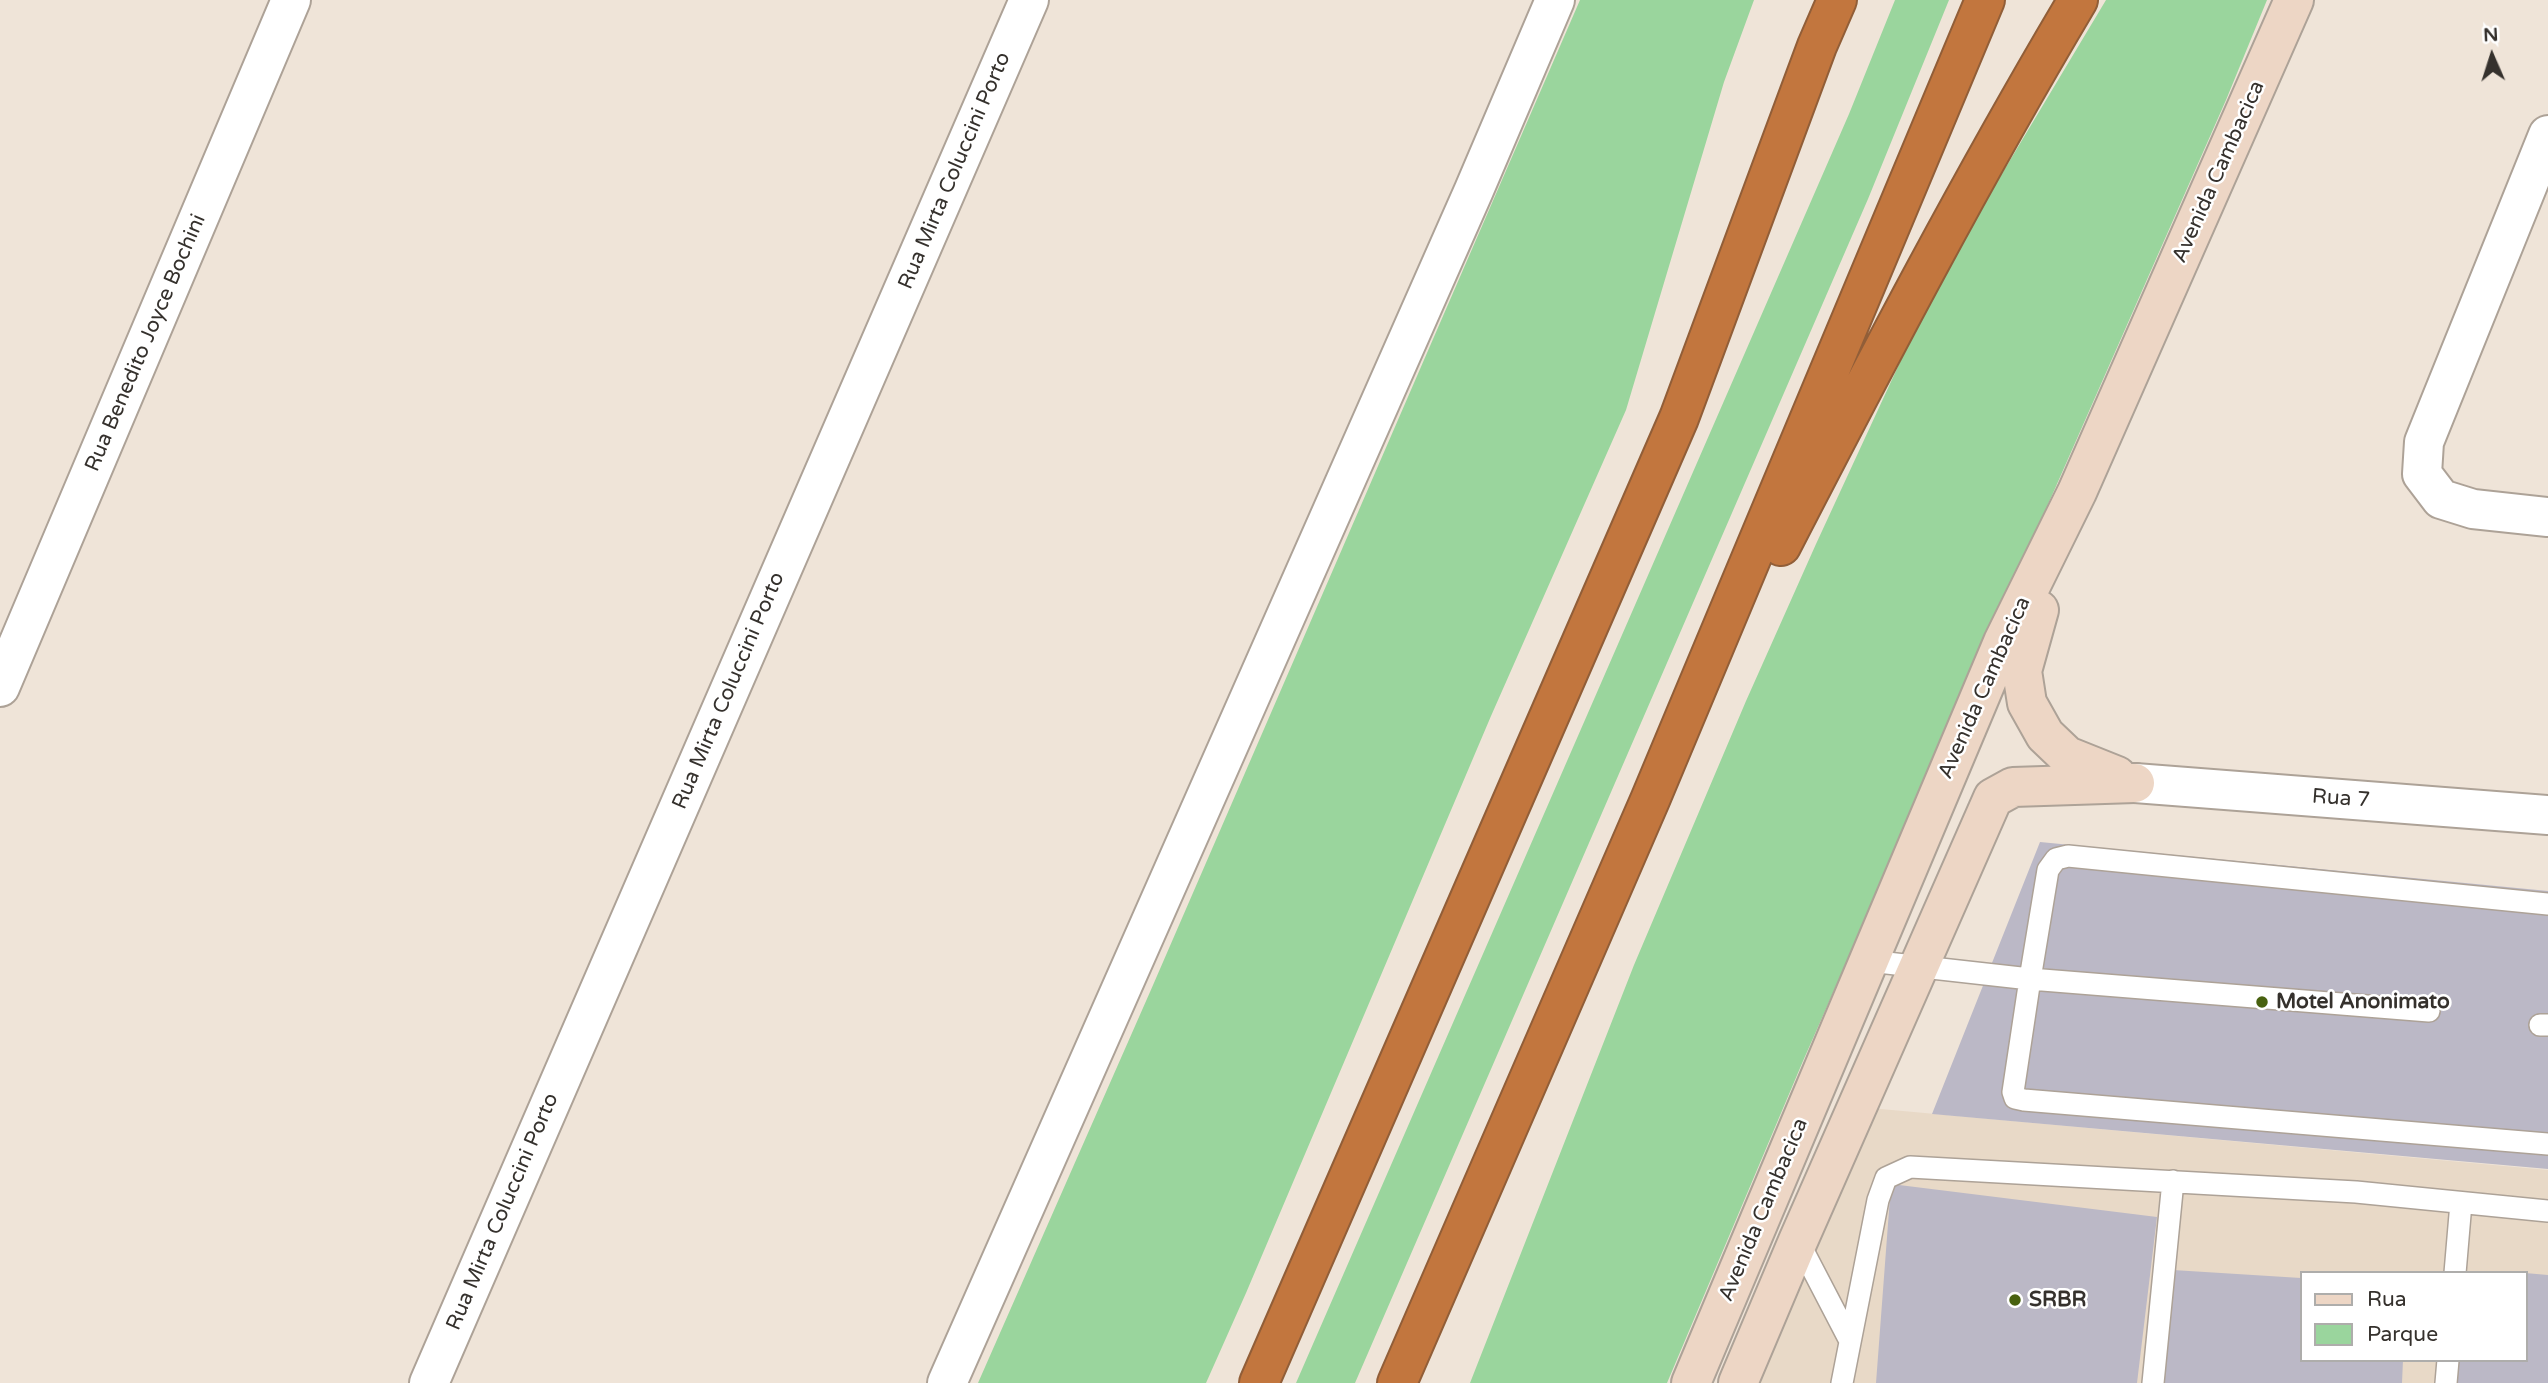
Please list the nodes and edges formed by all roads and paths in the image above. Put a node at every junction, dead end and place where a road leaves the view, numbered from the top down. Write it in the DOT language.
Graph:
graph roads {
  1 [pos="291,0"];
  2 [pos="1029,0"];
  3 [pos="1555,0"];
  4 [pos="1804,0"];
  5 [pos="1837,0"];
  6 [pos="1985,0"];
  7 [pos="2078,0"];
  8 [pos="2294,0"];
  9 [pos="1817,46"];
  10 [pos="2548,135"];
  11 [pos="2077,492"];
  12 [pos="2548,517"];
  13 [pos="0,687"];
  14 [pos="2135,783"];
  15 [pos="1650,800"];
  16 [pos="2548,815"];
  17 [pos="2548,904"];
  18 [pos="1869,961"];
  19 [pos="1919,966"];
  20 [pos="2030,979"];
  21 [pos="2429,1011"];
  22 [pos="2548,1144"];
  23 [pos="2173,1181"];
  24 [pos="2461,1203"];
  25 [pos="2548,1211"];
  26 [pos="1798,1241"];
  27 [pos="2455,1271"];
  28 [pos="1849,1339"];
  29 [pos="2448,1362"];
  30 [pos="1843,1377"];
  31 [pos="429,1383"];
  32 [pos="947,1383"];
  33 [pos="1259,1383"];
  34 [pos="1398,1383"];
  35 [pos="1691,1383"];
  36 [pos="1738,1383"];
  37 [pos="1825,1383"];
  38 [pos="2153,1383"];
  39 [pos="2446,1383"];
  1 -- 13 [label="street, Rua Benedito Joyce Bochini"];
  2 -- 31 [label="street, Rua Mirta Coluccini Porto"];
  3 -- 32 [label="street"];
  4 -- 9 [label="highway"];
  5 -- 9 [label="highway"];
  6 -- 15 [label="highway"];
  7 -- 15 [label="highway"];
  8 -- 11 [label="street, Avenida Cambacica"];
  9 -- 33 [label="highway"];
  10 -- 12 [label="street"];
  11 -- 14 [label="street"];
  11 -- 18 [label="street, Avenida Cambacica"];
  14 -- 16 [label="street, Rua 7"];
  14 -- 19 [label="street, Avenida Cambacica"];
  15 -- 34 [label="highway"];
  17 -- 20 [label="lane"];
  18 -- 19 [label="lane"];
  18 -- 35 [label="street, Avenida Cambacica"];
  19 -- 20 [label="lane"];
  19 -- 26 [label="street, Avenida Cambacica"];
  20 -- 21 [label="lane"];
  20 -- 22 [label="lane"];
  23 -- 24 [label="lane"];
  23 -- 28 [label="lane"];
  23 -- 38 [label="lane"];
  24 -- 25 [label="lane"];
  24 -- 27 [label="lane"];
  26 -- 28 [label="lane"];
  26 -- 36 [label="street, Avenida Cambacica"];
  28 -- 30 [label="lane"];
  29 -- 39 [label="lane"];
  30 -- 37 [label="lane"];
}
